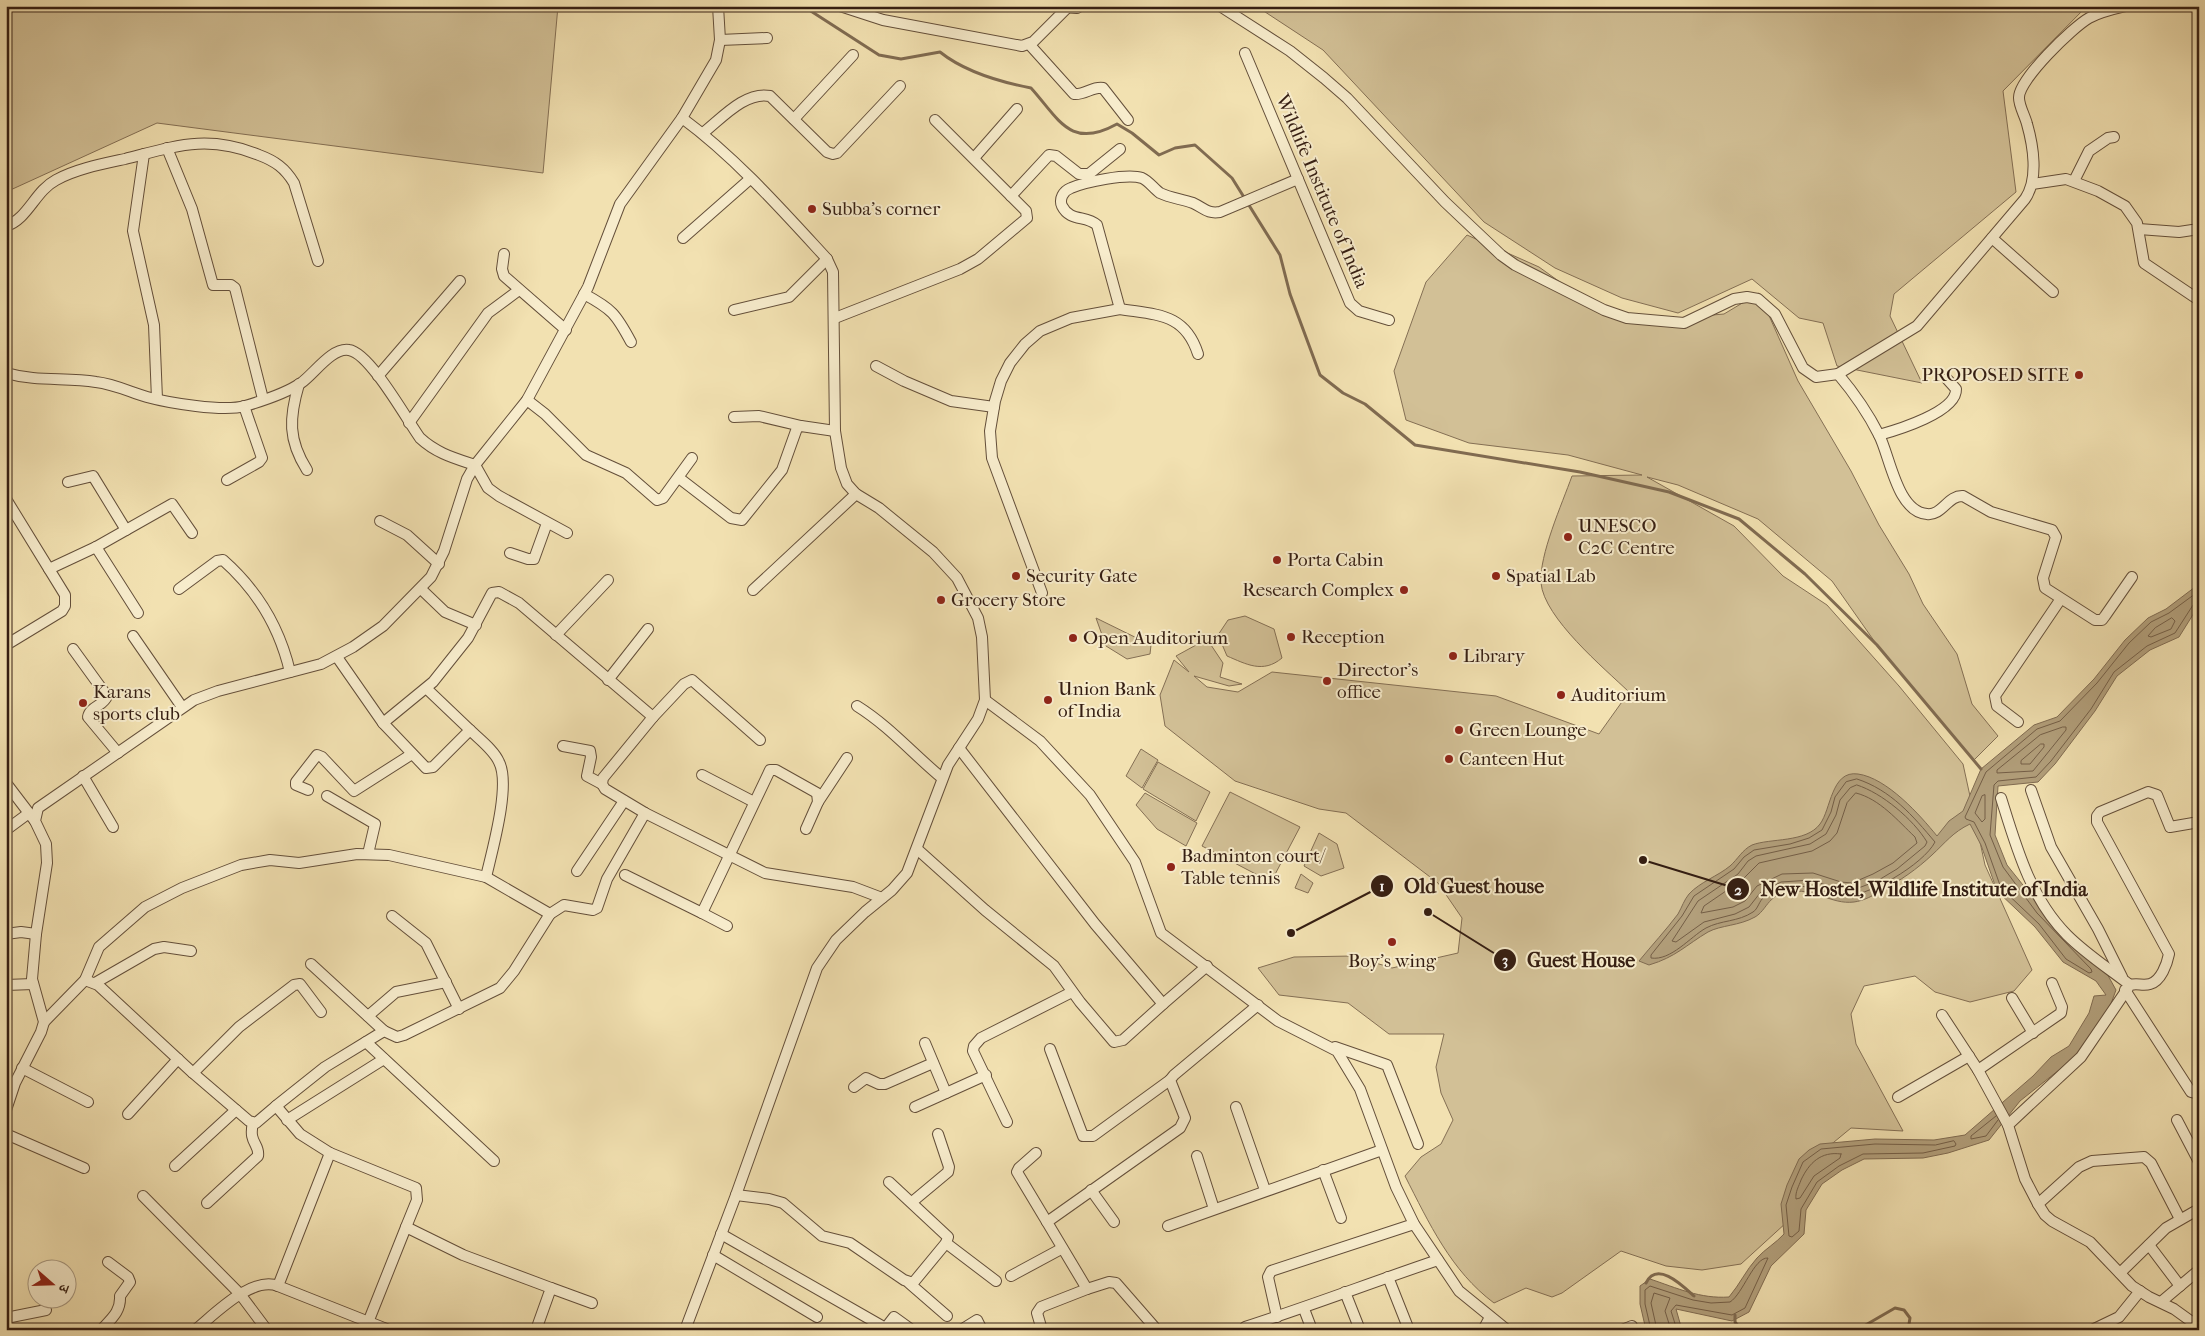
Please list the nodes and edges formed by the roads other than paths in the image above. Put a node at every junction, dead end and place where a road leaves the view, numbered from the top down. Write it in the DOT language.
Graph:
graph roads {
  1 [pos="718,6"];
  2 [pos="840,6"];
  3 [pos="1080,6"];
  4 [pos="1220,6"];
  5 [pos="2126,6"];
  6 [pos="1064,7"];
  7 [pos="767,38"];
  8 [pos="720,40"];
  9 [pos="1029,44"];
  10 [pos="1245,53"];
  11 [pos="853,55"];
  12 [pos="900,86"];
  13 [pos="1017,109"];
  14 [pos="682,118"];
  15 [pos="794,119"];
  16 [pos="935,120"];
  17 [pos="1128,120"];
  18 [pos="703,133"];
  19 [pos="2114,137"];
  20 [pos="167,148"];
  21 [pos="1120,149"];
  22 [pos="144,154"];
  23 [pos="974,158"];
  24 [pos="1298,179"];
  25 [pos="750,180"];
  26 [pos="2074,182"];
  27 [pos="2032,184"];
  28 [pos="1011,196"];
  29 [pos="6,226"];
  30 [pos="2139,229"];
  31 [pos="2199,229"];
  32 [pos="683,238"];
  33 [pos="1992,238"];
  34 [pos="504,254"];
  35 [pos="827,259"];
  36 [pos="318,261"];
  37 [pos="460,281"];
  38 [pos="519,290"];
  39 [pos="2054,292"];
  40 [pos="584,294"];
  41 [pos="2199,300"];
  42 [pos="1120,309"];
  43 [pos="734,310"];
  44 [pos="835,318"];
  45 [pos="1389,320"];
  46 [pos="566,330"];
  47 [pos="630,342"];
  48 [pos="1198,354"];
  49 [pos="876,366"];
  50 [pos="6,373"];
  51 [pos="1838,374"];
  52 [pos="378,376"];
  53 [pos="1947,379"];
  54 [pos="299,384"];
  55 [pos="157,399"];
  56 [pos="263,399"];
  57 [pos="528,400"];
  58 [pos="244,406"];
  59 [pos="994,407"];
  60 [pos="734,417"];
  61 [pos="409,423"];
  62 [pos="801,426"];
  63 [pos="834,431"];
  64 [pos="1879,435"];
  65 [pos="692,458"];
  66 [pos="475,465"];
  67 [pos="307,470"];
  68 [pos="679,478"];
  69 [pos="227,480"];
  70 [pos="68,482"];
  71 [pos="856,494"];
  72 [pos="6,499"];
  73 [pos="380,521"];
  74 [pos="547,523"];
  75 [pos="126,530"];
  76 [pos="192,533"];
  77 [pos="567,533"];
  78 [pos="96,546"];
  79 [pos="510,553"];
  80 [pos="439,564"];
  81 [pos="49,569"];
  82 [pos="2132,577"];
  83 [pos="608,580"];
  84 [pos="179,589"];
  85 [pos="421,589"];
  86 [pos="753,590"];
  87 [pos="1042,592"];
  88 [pos="2060,600"];
  89 [pos="138,613"];
  90 [pos="476,626"];
  91 [pos="648,629"];
  92 [pos="556,635"];
  93 [pos="133,636"];
  94 [pos="6,645"];
  95 [pos="73,649"];
  96 [pos="337,657"];
  97 [pos="290,672"];
  98 [pos="608,680"];
  99 [pos="428,689"];
  100 [pos="985,700"];
  101 [pos="857,706"];
  102 [pos="182,707"];
  103 [pos="653,718"];
  104 [pos="2018,722"];
  105 [pos="383,723"];
  106 [pos="470,730"];
  107 [pos="760,740"];
  108 [pos="563,746"];
  109 [pos="959,748"];
  110 [pos="118,753"];
  111 [pos="412,754"];
  112 [pos="847,758"];
  113 [pos="702,775"];
  114 [pos="83,776"];
  115 [pos="942,778"];
  116 [pos="6,783"];
  117 [pos="602,784"];
  118 [pos="308,790"];
  119 [pos="2031,790"];
  120 [pos="326,796"];
  121 [pos="2001,798"];
  122 [pos="624,801"];
  123 [pos="754,802"];
  124 [pos="818,802"];
  125 [pos="645,813"];
  126 [pos="32,817"];
  127 [pos="2199,822"];
  128 [pos="113,827"];
  129 [pos="806,829"];
  130 [pos="6,830"];
  131 [pos="917,850"];
  132 [pos="368,854"];
  133 [pos="729,854"];
  134 [pos="577,871"];
  135 [pos="625,876"];
  136 [pos="486,877"];
  137 [pos="882,898"];
  138 [pos="702,913"];
  139 [pos="550,914"];
  140 [pos="392,916"];
  141 [pos="727,926"];
  142 [pos="6,934"];
  143 [pos="36,934"];
  144 [pos="191,951"];
  145 [pos="310,964"];
  146 [pos="1207,966"];
  147 [pos="90,982"];
  148 [pos="446,982"];
  149 [pos="2052,983"];
  150 [pos="33,984"];
  151 [pos="6,985"];
  152 [pos="2126,985"];
  153 [pos="1072,992"];
  154 [pos="2012,998"];
  155 [pos="1163,1004"];
  156 [pos="1258,1005"];
  157 [pos="459,1008"];
  158 [pos="321,1012"];
  159 [pos="1942,1015"];
  160 [pos="368,1016"];
  161 [pos="44,1022"];
  162 [pos="384,1031"];
  163 [pos="2033,1033"];
  164 [pos="366,1042"];
  165 [pos="925,1043"];
  166 [pos="1329,1046"];
  167 [pos="1050,1049"];
  168 [pos="1969,1056"];
  169 [pos="178,1059"];
  170 [pos="384,1060"];
  171 [pos="933,1063"];
  172 [pos="22,1068"];
  173 [pos="1978,1070"];
  174 [pos="192,1073"];
  175 [pos="986,1075"];
  176 [pos="1170,1080"];
  177 [pos="854,1086"];
  178 [pos="946,1093"];
  179 [pos="2199,1094"];
  180 [pos="1898,1097"];
  181 [pos="88,1102"];
  182 [pos="276,1106"];
  183 [pos="915,1107"];
  184 [pos="1236,1107"];
  185 [pos="6,1110"];
  186 [pos="236,1110"];
  187 [pos="128,1114"];
  188 [pos="287,1120"];
  189 [pos="2177,1120"];
  190 [pos="1007,1122"];
  191 [pos="252,1123"];
  192 [pos="2007,1123"];
  193 [pos="6,1134"];
  194 [pos="938,1134"];
  195 [pos="1418,1144"];
  196 [pos="1382,1150"];
  197 [pos="330,1153"];
  198 [pos="1036,1154"];
  199 [pos="1197,1156"];
  200 [pos="494,1161"];
  201 [pos="2199,1162"];
  202 [pos="175,1166"];
  203 [pos="84,1168"];
  204 [pos="1323,1170"];
  205 [pos="889,1182"];
  206 [pos="1091,1190"];
  207 [pos="1265,1190"];
  208 [pos="736,1195"];
  209 [pos="143,1196"];
  210 [pos="912,1202"];
  211 [pos="207,1203"];
  212 [pos="2038,1204"];
  213 [pos="1214,1209"];
  214 [pos="2199,1209"];
  215 [pos="1341,1218"];
  216 [pos="2180,1219"];
  217 [pos="1047,1222"];
  218 [pos="1114,1222"];
  219 [pos="1414,1224"];
  220 [pos="1168,1226"];
  221 [pos="406,1227"];
  222 [pos="721,1234"];
  223 [pos="946,1243"];
  224 [pos="2149,1245"];
  225 [pos="1061,1249"];
  226 [pos="713,1255"];
  227 [pos="1438,1260"];
  228 [pos="108,1262"];
  229 [pos="2199,1270"];
  230 [pos="2120,1273"];
  231 [pos="1011,1276"];
  232 [pos="1388,1277"];
  233 [pos="996,1281"];
  234 [pos="909,1283"];
  235 [pos="278,1286"];
  236 [pos="2180,1286"];
  237 [pos="552,1288"];
  238 [pos="1087,1289"];
  239 [pos="2140,1291"];
  240 [pos="1345,1292"];
  241 [pos="240,1294"];
  242 [pos="592,1302"];
  243 [pos="2160,1302"];
  244 [pos="1304,1309"];
  245 [pos="46,1310"];
  246 [pos="947,1316"];
  247 [pos="817,1317"];
  248 [pos="1276,1317"];
  249 [pos="1490,1317"];
  250 [pos="6,1318"];
  251 [pos="367,1326"];
  252 [pos="2112,1326"];
  253 [pos="1245,1327"];
  254 [pos="2199,1327"];
  255 [pos="100,1330"];
  256 [pos="195,1330"];
  257 [pos="267,1330"];
  258 [pos="389,1330"];
  259 [pos="536,1330"];
  260 [pos="685,1330"];
  261 [pos="884,1330"];
  262 [pos="912,1330"];
  263 [pos="961,1330"];
  264 [pos="982,1330"];
  265 [pos="1042,1330"];
  266 [pos="1157,1330"];
  267 [pos="1312,1330"];
  268 [pos="1360,1330"];
  269 [pos="1409,1330"];
  270 [pos="1483,1330"];
  271 [pos="1507,1330"];
  272 [pos="2092,1330"];
  1 -- 8 [label="street"];
  2 -- 9 [label="street"];
  3 -- 6 [label="street"];
  4 -- 51 [label="street"];
  5 -- 27 [label="street"];
  6 -- 9 [label="street"];
  7 -- 8 [label="street"];
  8 -- 14 [label="street"];
  9 -- 17 [label="street"];
  10 -- 24 [label="street, Wildlife Institute of India"];
  11 -- 15 [label="street"];
  12 -- 15 [label="street"];
  13 -- 23 [label="street"];
  14 -- 18 [label="street"];
  14 -- 40 [label="street"];
  15 -- 18 [label="street"];
  16 -- 23 [label="street"];
  18 -- 25 [label="street"];
  19 -- 26 [label="street"];
  20 -- 22 [label="street"];
  20 -- 36 [label="street"];
  20 -- 56 [label="street"];
  21 -- 28 [label="street"];
  22 -- 29 [label="street"];
  22 -- 55 [label="street"];
  23 -- 28 [label="street"];
  24 -- 42 [label="street"];
  24 -- 45 [label="street, Wildlife Institute of India"];
  25 -- 32 [label="street"];
  25 -- 35 [label="street"];
  26 -- 27 [label="street"];
  26 -- 30 [label="street"];
  27 -- 33 [label="street"];
  28 -- 44 [label="street"];
  30 -- 31 [label="street"];
  30 -- 41 [label="street"];
  33 -- 39 [label="street"];
  33 -- 51 [label="street"];
  34 -- 38 [label="street"];
  35 -- 43 [label="street"];
  35 -- 44 [label="street"];
  37 -- 52 [label="street"];
  38 -- 46 [label="street"];
  38 -- 61 [label="street"];
  40 -- 46 [label="street"];
  40 -- 47 [label="street"];
  42 -- 48 [label="street"];
  42 -- 59 [label="street"];
  44 -- 63 [label="street"];
  46 -- 57 [label="street"];
  49 -- 59 [label="street"];
  50 -- 55 [label="street"];
  51 -- 64 [label="street"];
  52 -- 54 [label="street"];
  52 -- 61 [label="street"];
  53 -- 64 [label="street"];
  54 -- 56 [label="street"];
  54 -- 67 [label="street"];
  55 -- 58 [label="street"];
  56 -- 58 [label="street"];
  57 -- 66 [label="street"];
  57 -- 68 [label="street"];
  58 -- 69 [label="street"];
  59 -- 87 [label="street"];
  60 -- 62 [label="street"];
  61 -- 66 [label="street"];
  62 -- 63 [label="street"];
  62 -- 68 [label="street"];
  63 -- 71 [label="street"];
  64 -- 88 [label="street"];
  65 -- 68 [label="street"];
  66 -- 74 [label="street"];
  66 -- 80 [label="street"];
  70 -- 75 [label="street"];
  71 -- 86 [label="street"];
  71 -- 100 [label="street"];
  72 -- 81 [label="street"];
  73 -- 80 [label="street"];
  74 -- 77 [label="street"];
  74 -- 79 [label="street"];
  75 -- 76 [label="street"];
  75 -- 78 [label="street"];
  78 -- 81 [label="street"];
  78 -- 89 [label="street"];
  80 -- 85 [label="street"];
  81 -- 94 [label="street"];
  82 -- 88 [label="street"];
  83 -- 92 [label="street"];
  84 -- 97 [label="street"];
  85 -- 90 [label="street"];
  85 -- 96 [label="street"];
  88 -- 104 [label="street"];
  90 -- 92 [label="street"];
  90 -- 99 [label="street"];
  91 -- 98 [label="street"];
  92 -- 98 [label="street"];
  93 -- 102 [label="street"];
  95 -- 110 [label="street"];
  96 -- 97 [label="street"];
  96 -- 105 [label="street"];
  97 -- 102 [label="street"];
  98 -- 103 [label="street"];
  99 -- 105 [label="street"];
  99 -- 106 [label="street"];
  100 -- 109 [label="street"];
  100 -- 146 [label="street"];
  101 -- 115 [label="street"];
  102 -- 110 [label="street"];
  103 -- 107 [label="street"];
  103 -- 117 [label="street"];
  105 -- 111 [label="street"];
  106 -- 111 [label="street"];
  106 -- 136 [label="street"];
  108 -- 117 [label="street"];
  109 -- 115 [label="street"];
  109 -- 155 [label="street"];
  110 -- 114 [label="street"];
  111 -- 118 [label="street"];
  112 -- 124 [label="street"];
  113 -- 123 [label="street"];
  114 -- 126 [label="street"];
  114 -- 128 [label="street"];
  115 -- 131 [label="street"];
  116 -- 126 [label="street"];
  117 -- 122 [label="street"];
  119 -- 152 [label="street"];
  120 -- 132 [label="street"];
  121 -- 152 [label="street"];
  122 -- 125 [label="street"];
  122 -- 134 [label="street"];
  123 -- 124 [label="street"];
  123 -- 133 [label="street"];
  124 -- 129 [label="street"];
  125 -- 133 [label="street"];
  125 -- 139 [label="street"];
  126 -- 130 [label="street"];
  126 -- 143 [label="street"];
  127 -- 152 [label="street"];
  131 -- 137 [label="street"];
  131 -- 153 [label="street"];
  132 -- 136 [label="street"];
  132 -- 147 [label="street"];
  133 -- 137 [label="street"];
  133 -- 138 [label="street"];
  135 -- 138 [label="street"];
  136 -- 139 [label="street"];
  137 -- 208 [label="street"];
  138 -- 141 [label="street"];
  139 -- 157 [label="street"];
  140 -- 148 [label="street"];
  142 -- 143 [label="street"];
  143 -- 150 [label="street"];
  144 -- 147 [label="street"];
  145 -- 160 [label="street"];
  146 -- 155 [label="street"];
  146 -- 156 [label="street"];
  147 -- 161 [label="street"];
  147 -- 169 [label="street"];
  148 -- 157 [label="street"];
  148 -- 160 [label="street"];
  149 -- 163 [label="street"];
  150 -- 151 [label="street"];
  150 -- 161 [label="street"];
  152 -- 179 [label="street"];
  152 -- 192 [label="street"];
  153 -- 155 [label="street"];
  153 -- 175 [label="street"];
  154 -- 163 [label="street"];
  156 -- 166 [label="street"];
  156 -- 176 [label="street"];
  157 -- 162 [label="street"];
  158 -- 174 [label="street"];
  159 -- 168 [label="street"];
  160 -- 162 [label="street"];
  161 -- 172 [label="street"];
  162 -- 164 [label="street"];
  163 -- 173 [label="street"];
  164 -- 170 [label="street"];
  164 -- 182 [label="street"];
  165 -- 171 [label="street"];
  166 -- 195 [label="street"];
  166 -- 196 [label="street"];
  167 -- 176 [label="street"];
  168 -- 173 [label="street"];
  168 -- 180 [label="street"];
  169 -- 174 [label="street"];
  169 -- 187 [label="street"];
  170 -- 188 [label="street"];
  170 -- 200 [label="street"];
  171 -- 177 [label="street"];
  171 -- 178 [label="street"];
  172 -- 181 [label="street"];
  172 -- 185 [label="street"];
  173 -- 192 [label="street"];
  174 -- 186 [label="street"];
  175 -- 178 [label="street"];
  175 -- 190 [label="street"];
  176 -- 206 [label="street"];
  178 -- 183 [label="street"];
  182 -- 188 [label="street"];
  182 -- 191 [label="street"];
  184 -- 207 [label="street"];
  186 -- 191 [label="street"];
  186 -- 202 [label="street"];
  188 -- 197 [label="street"];
  189 -- 201 [label="street"];
  191 -- 211 [label="street"];
  192 -- 212 [label="street"];
  193 -- 203 [label="street"];
  194 -- 210 [label="street"];
  196 -- 204 [label="street"];
  196 -- 219 [label="street"];
  197 -- 221 [label="street"];
  197 -- 235 [label="street"];
  198 -- 217 [label="street"];
  199 -- 213 [label="street"];
  204 -- 207 [label="street"];
  204 -- 215 [label="street"];
  205 -- 210 [label="street"];
  206 -- 217 [label="street"];
  206 -- 218 [label="street"];
  207 -- 213 [label="street"];
  208 -- 222 [label="street"];
  208 -- 234 [label="street"];
  209 -- 241 [label="street"];
  210 -- 223 [label="street"];
  212 -- 216 [label="street"];
  212 -- 230 [label="street"];
  213 -- 220 [label="street"];
  214 -- 216 [label="street"];
  216 -- 224 [label="street"];
  217 -- 225 [label="street"];
  219 -- 227 [label="street"];
  219 -- 248 [label="street"];
  221 -- 237 [label="street"];
  221 -- 251 [label="street"];
  222 -- 226 [label="street"];
  222 -- 261 [label="street"];
  223 -- 233 [label="street"];
  223 -- 234 [label="street"];
  224 -- 230 [label="street"];
  224 -- 236 [label="street"];
  225 -- 231 [label="street"];
  225 -- 238 [label="street"];
  226 -- 247 [label="street"];
  226 -- 260 [label="street"];
  227 -- 232 [label="street"];
  227 -- 249 [label="street"];
  228 -- 255 [label="street"];
  229 -- 236 [label="street"];
  230 -- 239 [label="street"];
  232 -- 240 [label="street"];
  232 -- 269 [label="street"];
  234 -- 246 [label="street"];
  235 -- 241 [label="street"];
  235 -- 251 [label="street"];
  236 -- 243 [label="street"];
  237 -- 242 [label="street"];
  237 -- 259 [label="street"];
  238 -- 265 [label="street"];
  238 -- 266 [label="street"];
  239 -- 243 [label="street"];
  239 -- 252 [label="street"];
  240 -- 244 [label="street"];
  240 -- 268 [label="street"];
  241 -- 256 [label="street"];
  241 -- 257 [label="street"];
  243 -- 254 [label="street"];
  244 -- 248 [label="street"];
  244 -- 267 [label="street"];
  245 -- 250 [label="street"];
  248 -- 253 [label="street"];
  249 -- 270 [label="street"];
  249 -- 271 [label="street"];
  251 -- 258 [label="street"];
  252 -- 272 [label="street"];
  261 -- 262 [label="street"];
  263 -- 264 [label="street"];
}
